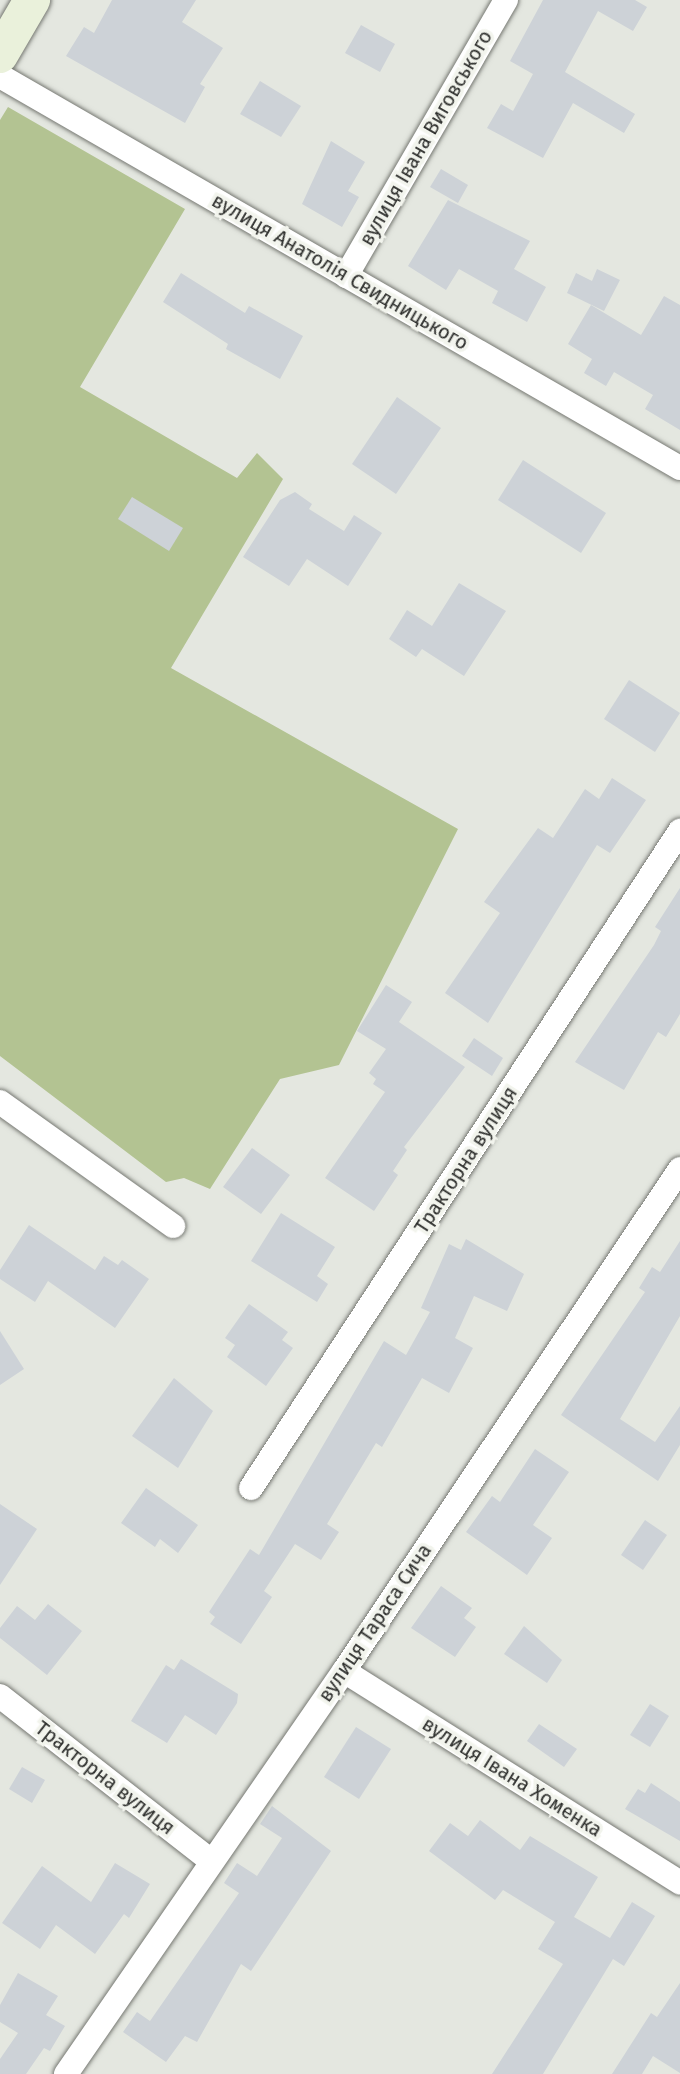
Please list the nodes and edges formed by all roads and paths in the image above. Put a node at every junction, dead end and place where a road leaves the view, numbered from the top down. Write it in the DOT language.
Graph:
graph roads {
  1 [pos="32,0"];
  2 [pos="506,0"];
  3 [pos="0,55"];
  4 [pos="0,76"];
  5 [pos="346,276"];
  6 [pos="680,468"];
  7 [pos="680,831"];
  8 [pos="0,1102"];
  9 [pos="680,1169"];
  10 [pos="173,1226"];
  11 [pos="251,1488"];
  12 [pos="344,1671"];
  13 [pos="0,1696"];
  14 [pos="210,1860"];
  15 [pos="680,1883"];
  16 [pos="66,2074"];
  1 -- 3 [label="main road"];
  2 -- 5 [label="street, вулиця Івана Виговського"];
  4 -- 5 [label="street, вулиця Анатолія Свидницького"];
  5 -- 6 [label="street, вулиця Анатолія Свидницького"];
  7 -- 11 [label="street, Тракторна вулиця"];
  8 -- 10 [label="street"];
  9 -- 12 [label="street, вулиця Тараса Сича"];
  12 -- 14 [label="street, вулиця Тараса Сича"];
  12 -- 15 [label="street, вулиця Івана Хоменка"];
  13 -- 14 [label="street, Тракторна вулиця"];
  14 -- 16 [label="street, вулиця Тараса Сича"];
}
